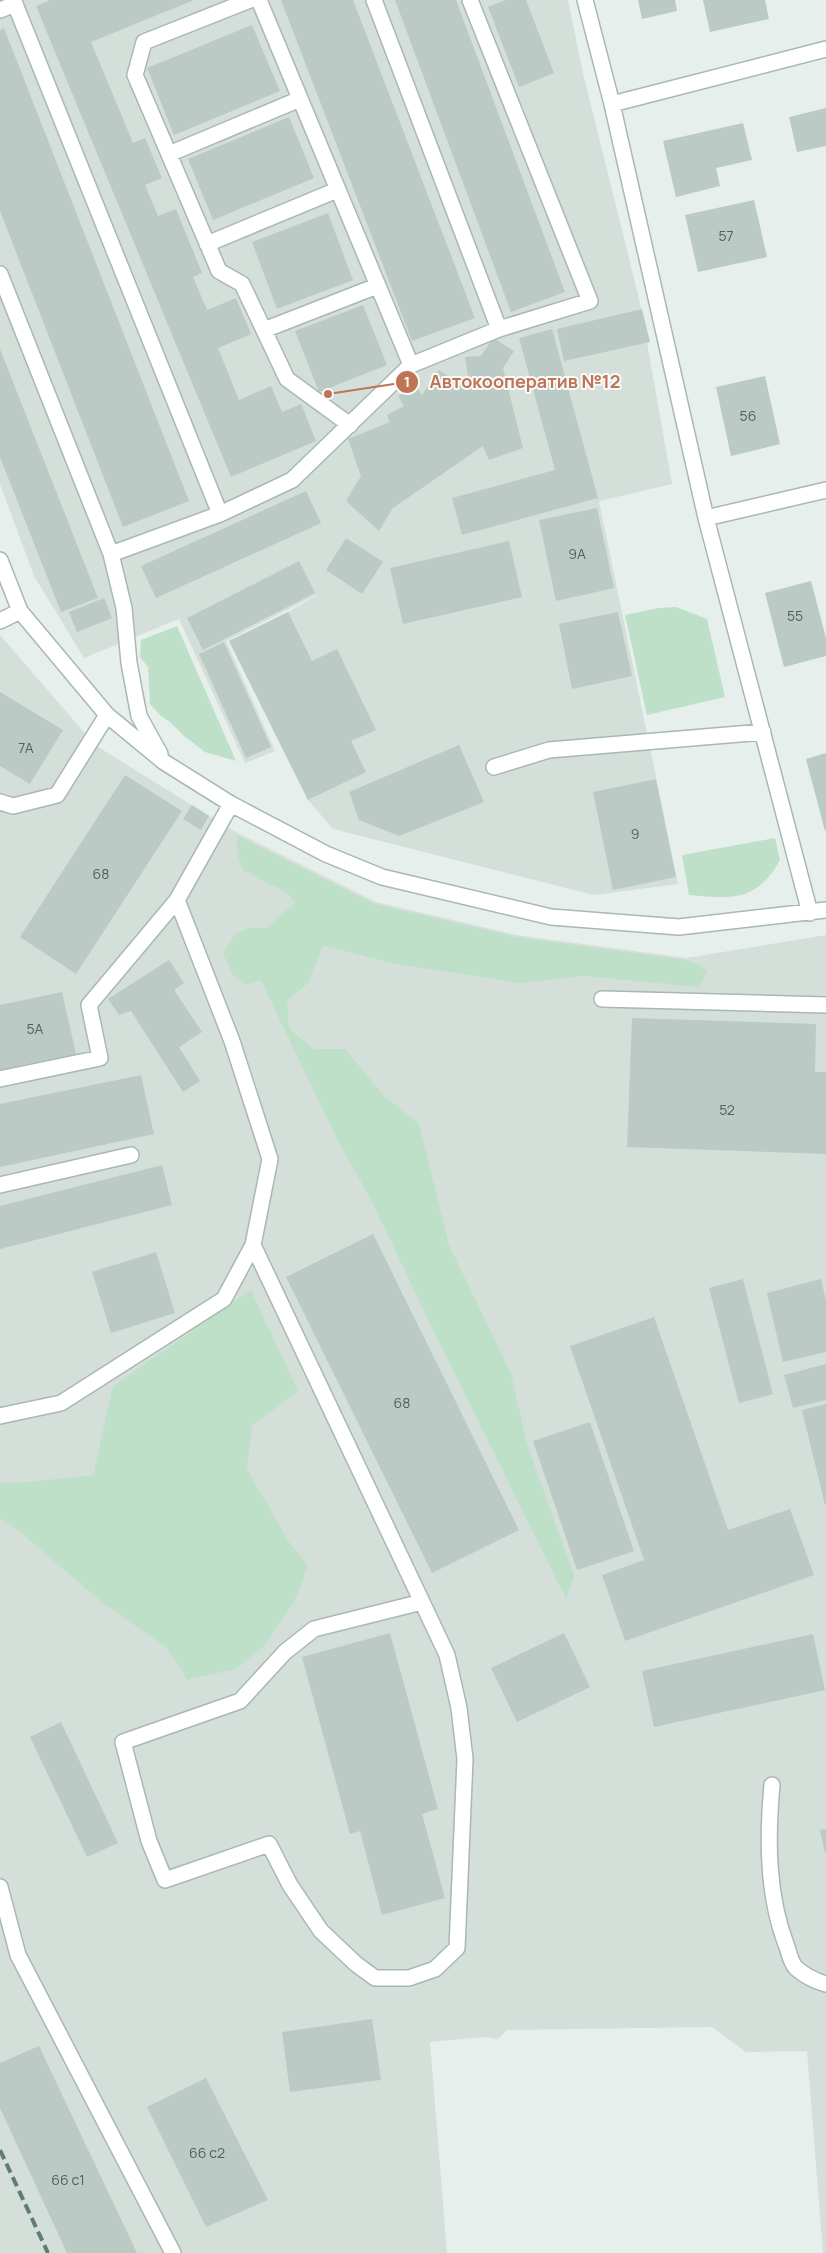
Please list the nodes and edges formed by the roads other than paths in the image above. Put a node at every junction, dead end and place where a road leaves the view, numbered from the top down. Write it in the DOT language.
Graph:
graph roads {
  1 [pos="250,0"];
  2 [pos="259,0"];
  3 [pos="374,0"];
  4 [pos="470,0"];
  5 [pos="585,0"];
  6 [pos="19,2"];
  7 [pos="0,10"];
  8 [pos="826,49"];
  9 [pos="300,99"];
  10 [pos="612,104"];
  11 [pos="168,154"];
  12 [pos="337,190"];
  13 [pos="207,244"];
  14 [pos="0,274"];
  15 [pos="377,286"];
  16 [pos="498,329"];
  17 [pos="264,330"];
  18 [pos="411,365"];
  19 [pos="350,424"];
  20 [pos="826,490"];
  21 [pos="220,514"];
  22 [pos="706,518"];
  23 [pos="111,554"];
  24 [pos="0,560"];
  25 [pos="20,610"];
  26 [pos="0,622"];
  27 [pos="107,715"];
  28 [pos="763,732"];
  29 [pos="164,762"];
  30 [pos="494,767"];
  31 [pos="0,802"];
  32 [pos="231,804"];
  33 [pos="177,900"];
  34 [pos="826,910"];
  35 [pos="810,913"];
  36 [pos="602,999"];
  37 [pos="826,1005"];
  38 [pos="0,1079"];
  39 [pos="131,1155"];
  40 [pos="0,1185"];
  41 [pos="253,1245"];
  42 [pos="0,1416"];
  43 [pos="422,1602"];
  44 [pos="772,1785"];
  45 [pos="0,1887"];
  46 [pos="826,1984"];
  47 [pos="172,2253"];
  1 -- 11 [label="street"];
  2 -- 9 [label="street"];
  3 -- 16 [label="street"];
  4 -- 16 [label="street"];
  5 -- 10 [label="street"];
  6 -- 7 [label="street"];
  6 -- 21 [label="street"];
  8 -- 10 [label="street"];
  9 -- 11 [label="street"];
  9 -- 12 [label="street"];
  10 -- 22 [label="street"];
  11 -- 13 [label="street"];
  12 -- 13 [label="street"];
  12 -- 15 [label="street"];
  13 -- 17 [label="street"];
  14 -- 23 [label="street"];
  15 -- 17 [label="street"];
  15 -- 18 [label="street"];
  16 -- 18 [label="street"];
  17 -- 19 [label="street"];
  18 -- 19 [label="street"];
  19 -- 21 [label="street"];
  20 -- 22 [label="street"];
  21 -- 23 [label="street"];
  22 -- 28 [label="street"];
  23 -- 29 [label="street"];
  24 -- 25 [label="street"];
  25 -- 26 [label="street"];
  25 -- 27 [label="street"];
  27 -- 29 [label="street"];
  27 -- 31 [label="street"];
  28 -- 30 [label="street"];
  28 -- 35 [label="street"];
  29 -- 32 [label="street"];
  32 -- 33 [label="street"];
  32 -- 35 [label="street"];
  33 -- 38 [label="street"];
  33 -- 41 [label="street"];
  34 -- 35 [label="street"];
  36 -- 37 [label="street"];
  39 -- 40 [label="street"];
  41 -- 42 [label="street"];
  41 -- 43 [label="street"];
  43 -- 43 [label="street"];
  44 -- 46 [label="street"];
  45 -- 47 [label="street"];
}
